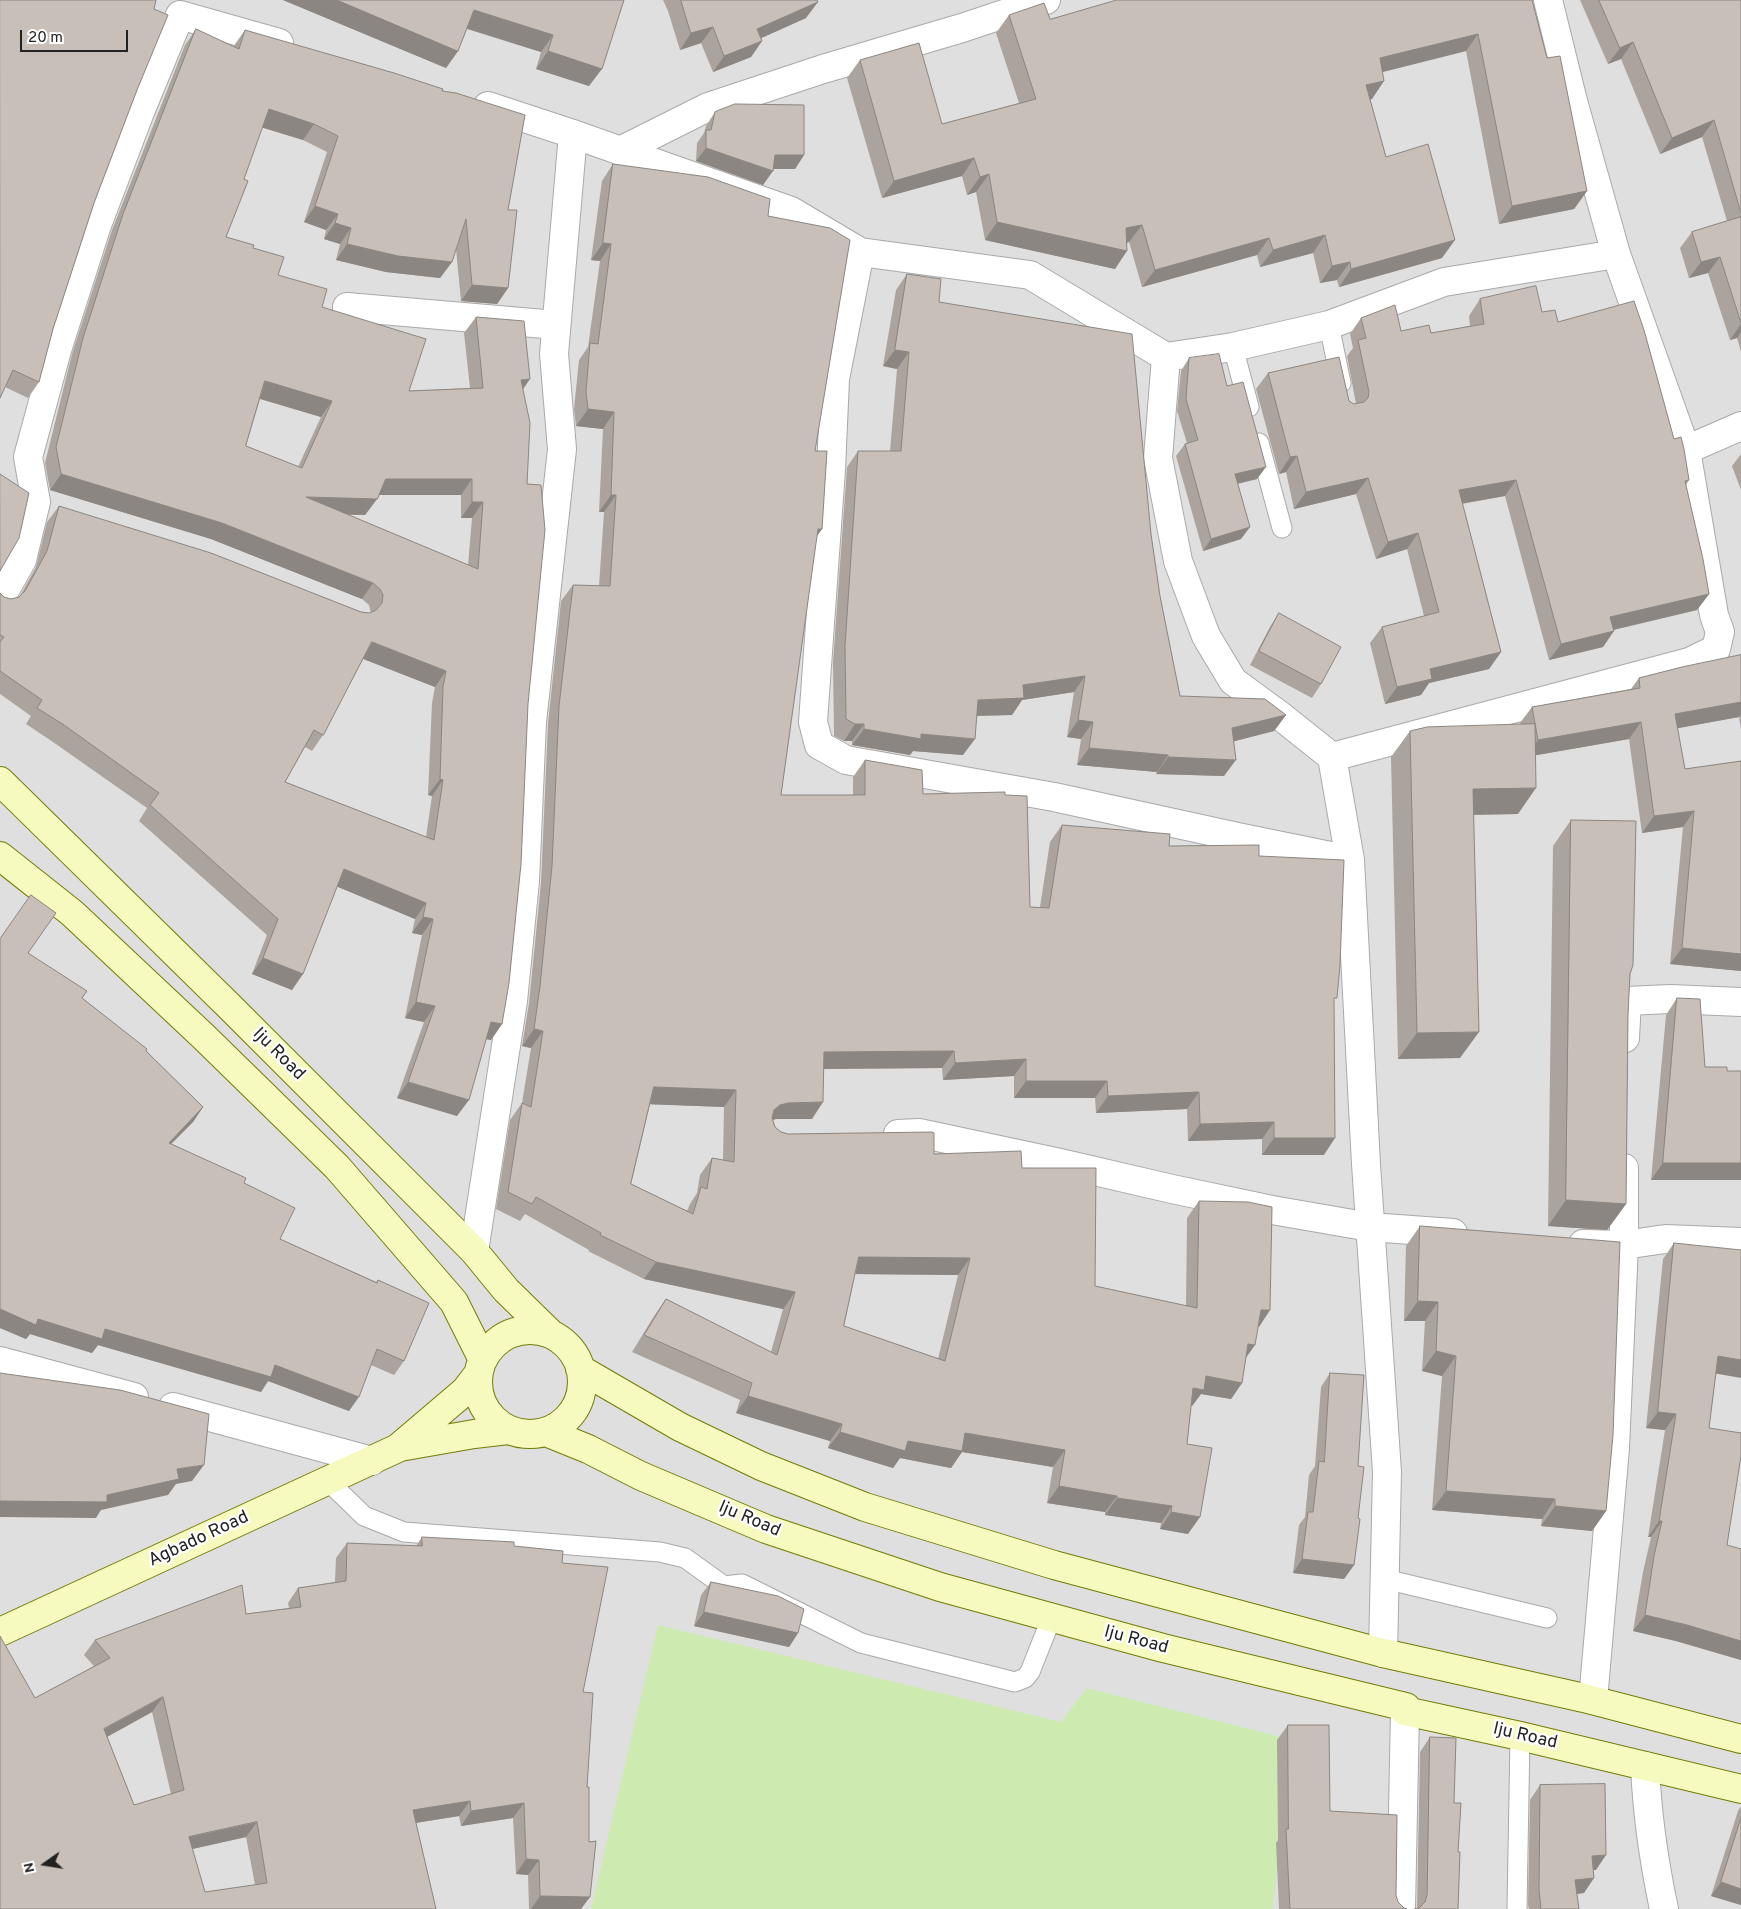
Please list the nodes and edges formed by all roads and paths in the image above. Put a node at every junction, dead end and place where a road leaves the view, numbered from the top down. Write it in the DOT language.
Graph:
graph roads {
  1 [pos="1046,0"];
  2 [pos="1548,0"];
  3 [pos="183,8"];
  4 [pos="303,50"];
  5 [pos="462,98"];
  6 [pos="573,134"];
  7 [pos="620,151"];
  8 [pos="860,252"];
  9 [pos="1616,254"];
  10 [pos="347,307"];
  11 [pos="556,325"];
  12 [pos="1329,326"];
  13 [pos="1233,348"];
  14 [pos="1166,357"];
  15 [pos="1344,400"];
  16 [pos="1741,426"];
  17 [pos="1686,450"];
  18 [pos="1282,528"];
  19 [pos="0,600"];
  20 [pos="1332,757"];
  21 [pos="0,782"];
  22 [pos="0,856"];
  23 [pos="1350,860"];
  24 [pos="1741,1002"];
  25 [pos="1625,1060"];
  26 [pos="871,1134"];
  27 [pos="1624,1148"];
  28 [pos="1370,1227"];
  29 [pos="1475,1235"];
  30 [pos="1562,1242"];
  31 [pos="1741,1242"];
  32 [pos="1624,1245"];
  33 [pos="474,1251"];
  34 [pos="550,1334"];
  35 [pos="0,1360"];
  36 [pos="481,1367"];
  37 [pos="580,1369"];
  38 [pos="508,1430"];
  39 [pos="546,1432"];
  40 [pos="398,1448"];
  41 [pos="372,1461"];
  42 [pos="328,1481"];
  43 [pos="1385,1579"];
  44 [pos="1051,1618"];
  45 [pos="1548,1618"];
  46 [pos="0,1632"];
  47 [pos="1383,1653"];
  48 [pos="1594,1700"];
  49 [pos="1405,1711"];
  50 [pos="1520,1736"];
  51 [pos="1741,1739"];
  52 [pos="1645,1766"];
  53 [pos="1741,1789"];
  54 [pos="1401,1909"];
  55 [pos="1517,1909"];
  56 [pos="1664,1909"];
  1 -- 7 [label="street"];
  2 -- 9 [label="street"];
  3 -- 4 [label="street"];
  3 -- 19 [label="street"];
  5 -- 6 [label="street"];
  6 -- 7 [label="street"];
  6 -- 11 [label="street"];
  7 -- 8 [label="street"];
  8 -- 14 [label="street"];
  8 -- 23 [label="street"];
  9 -- 12 [label="street"];
  9 -- 17 [label="street"];
  10 -- 11 [label="street"];
  11 -- 33 [label="street"];
  12 -- 13 [label="street"];
  12 -- 15 [label="lane"];
  13 -- 14 [label="street"];
  13 -- 18 [label="lane"];
  14 -- 20 [label="street"];
  16 -- 17 [label="street"];
  17 -- 20 [label="street"];
  20 -- 23 [label="street"];
  21 -- 33 [label="main road, Iju Road"];
  22 -- 36 [label="main road"];
  23 -- 28 [label="street"];
  24 -- 25 [label="street"];
  26 -- 28 [label="street"];
  27 -- 32 [label="street"];
  28 -- 29 [label="street"];
  28 -- 43 [label="street"];
  30 -- 32 [label="street"];
  31 -- 32 [label="street"];
  32 -- 48 [label="street"];
  33 -- 34 [label="main road, Iju Road"];
  34 -- 36 [label="main road"];
  34 -- 37 [label="main road"];
  35 -- 41 [label="street"];
  36 -- 38 [label="main road"];
  36 -- 40 [label="main road, Agbado Road"];
  37 -- 39 [label="main road"];
  37 -- 47 [label="main road"];
  38 -- 39 [label="main road"];
  38 -- 40 [label="main road, Agbado Road"];
  39 -- 44 [label="main road, Iju Road"];
  40 -- 41 [label="main road, Agbado Road"];
  41 -- 42 [label="main road, Agbado Road"];
  42 -- 44 [label="lane"];
  42 -- 46 [label="main road, Agbado Road"];
  43 -- 45 [label="lane"];
  43 -- 47 [label="street"];
  44 -- 49 [label="main road, Iju Road"];
  47 -- 48 [label="main road"];
  48 -- 51 [label="main road"];
  49 -- 50 [label="main road, Iju Road"];
  49 -- 54 [label="street"];
  50 -- 52 [label="main road, Iju Road"];
  50 -- 55 [label="lane"];
  52 -- 53 [label="main road, Iju Road"];
  52 -- 56 [label="street"];
}
